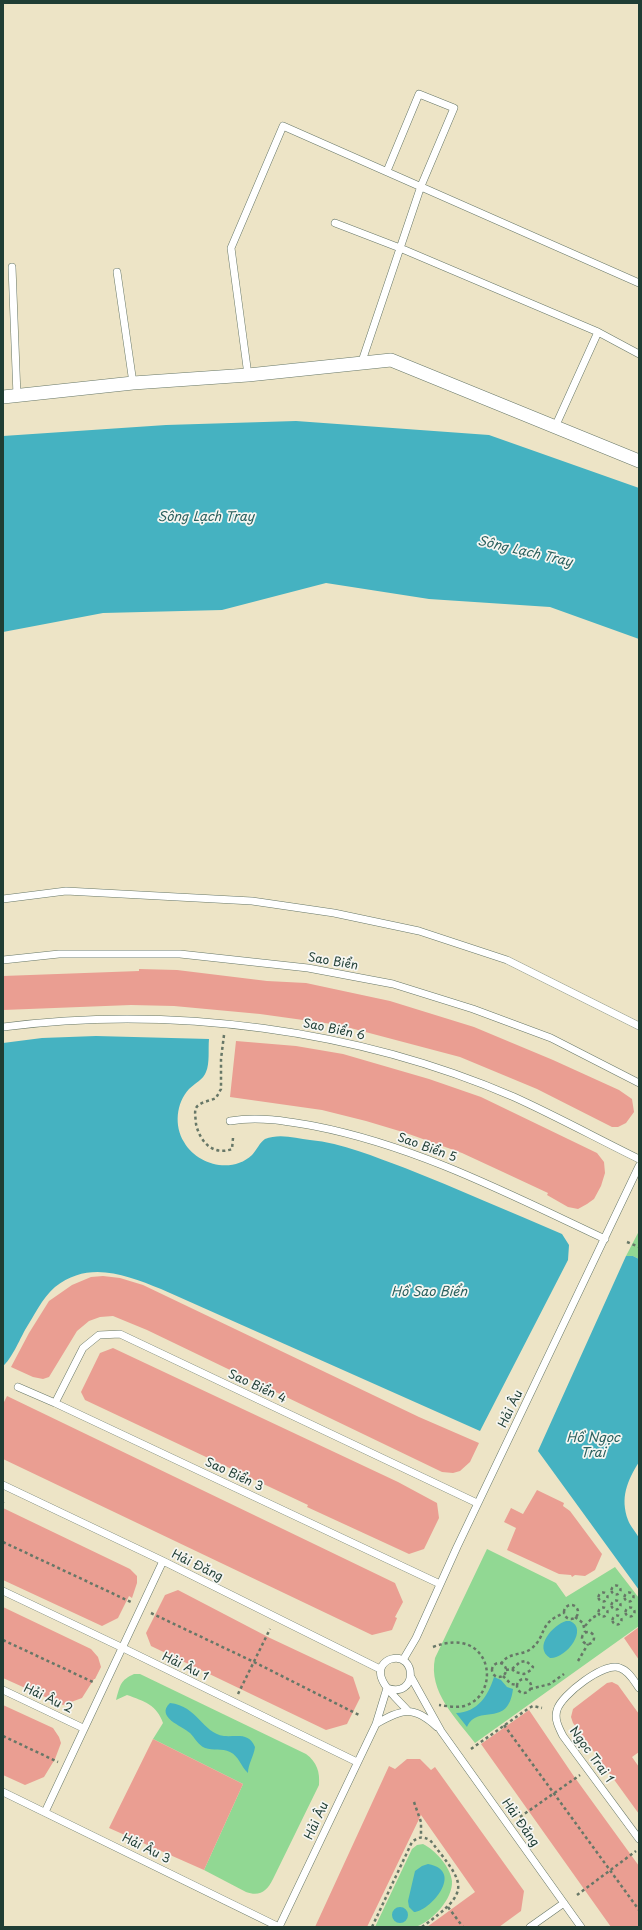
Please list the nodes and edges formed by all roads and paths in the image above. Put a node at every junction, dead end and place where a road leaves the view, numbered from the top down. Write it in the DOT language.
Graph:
graph roads {
  1 [pos="387,171"];
  2 [pos="421,186"];
  3 [pos="336,223"];
  4 [pos="400,248"];
  5 [pos="12,267"];
  6 [pos="117,272"];
  7 [pos="639,283"];
  8 [pos="598,332"];
  9 [pos="639,354"];
  10 [pos="361,364"];
  11 [pos="248,375"];
  12 [pos="133,383"];
  13 [pos="3,396"];
  14 [pos="17,396"];
  15 [pos="555,427"];
  16 [pos="639,461"];
  17 [pos="3,899"];
  18 [pos="3,960"];
  19 [pos="639,1026"];
  20 [pos="3,1027"];
  21 [pos="224,1034"];
  22 [pos="639,1083"];
  23 [pos="230,1121"];
  24 [pos="233,1138"];
  25 [pos="639,1159"];
  26 [pos="639,1166"];
  27 [pos="605,1239"];
  28 [pos="626,1242"];
  29 [pos="639,1247"];
  30 [pos="18,1387"];
  31 [pos="55,1403"];
  32 [pos="3,1485"];
  33 [pos="477,1503"];
  34 [pos="3,1542"];
  35 [pos="163,1561"];
  36 [pos="440,1584"];
  37 [pos="3,1592"];
  38 [pos="616,1594"];
  39 [pos="606,1599"];
  40 [pos="625,1599"];
  41 [pos="615,1600"];
  42 [pos="134,1603"];
  43 [pos="612,1603"];
  44 [pos="620,1603"];
  45 [pos="612,1607"];
  46 [pos="619,1607"];
  47 [pos="616,1609"];
  48 [pos="607,1610"];
  49 [pos="626,1611"];
  50 [pos="150,1612"];
  51 [pos="564,1613"];
  52 [pos="600,1614"];
  53 [pos="616,1615"];
  54 [pos="575,1617"];
  55 [pos="585,1626"];
  56 [pos="270,1629"];
  57 [pos="585,1632"];
  58 [pos="3,1640"];
  59 [pos="588,1644"];
  60 [pos="433,1647"];
  61 [pos="123,1648"];
  62 [pos="403,1660"];
  63 [pos="578,1661"];
  64 [pos="254,1662"];
  65 [pos="501,1664"];
  66 [pos="380,1669"];
  67 [pos="506,1670"];
  68 [pos="512,1670"];
  69 [pos="487,1671"];
  70 [pos="492,1671"];
  71 [pos="564,1674"];
  72 [pos="503,1676"];
  73 [pos="411,1677"];
  74 [pos="97,1684"];
  75 [pos="517,1685"];
  76 [pos="387,1688"];
  77 [pos="639,1688"];
  78 [pos="530,1689"];
  79 [pos="3,1690"];
  80 [pos="238,1695"];
  81 [pos="439,1705"];
  82 [pos="542,1708"];
  83 [pos="408,1711"];
  84 [pos="359,1715"];
  85 [pos="376,1724"];
  86 [pos="504,1725"];
  87 [pos="83,1728"];
  88 [pos="441,1731"];
  89 [pos="3,1736"];
  90 [pos="471,1749"];
  91 [pos="59,1762"];
  92 [pos="357,1762"];
  93 [pos="580,1775"];
  94 [pos="3,1792"];
  95 [pos="554,1793"];
  96 [pos="414,1802"];
  97 [pos="45,1812"];
  98 [pos="520,1817"];
  99 [pos="421,1837"];
  100 [pos="639,1839"];
  101 [pos="636,1851"];
  102 [pos="610,1870"];
  103 [pos="576,1895"];
  104 [pos="564,1903"];
  105 [pos="448,1907"];
  106 [pos="639,1910"];
  107 [pos="279,1927"];
  108 [pos="372,1927"];
  109 [pos="422,1927"];
  110 [pos="463,1927"];
  111 [pos="530,1927"];
  112 [pos="581,1927"];
  1 -- 2 [label="lane"];
  1 -- 2 [label="lane"];
  1 -- 11 [label="lane"];
  2 -- 4 [label="lane"];
  2 -- 7 [label="lane"];
  3 -- 4 [label="lane"];
  4 -- 8 [label="lane"];
  4 -- 10 [label="lane"];
  5 -- 14 [label="lane"];
  6 -- 12 [label="lane"];
  8 -- 9 [label="lane"];
  8 -- 15 [label="lane"];
  10 -- 11 [label="street"];
  10 -- 15 [label="street"];
  11 -- 12 [label="street"];
  12 -- 14 [label="street"];
  13 -- 14 [label="street"];
  15 -- 16 [label="street"];
  17 -- 19 [label="lane"];
  18 -- 22 [label="lane, Sao Biển"];
  20 -- 25 [label="lane, Sao Biển 6"];
  21 -- 24 [label="path"];
  23 -- 27 [label="lane, Sao Biển 5"];
  26 -- 27 [label="lane, Hải Âu"];
  27 -- 33 [label="lane, Hải Âu"];
  28 -- 29 [label="path"];
  30 -- 31 [label="lane, Sao Biển 3"];
  31 -- 33 [label="lane, Sao Biển 4"];
  31 -- 36 [label="lane, Sao Biển 3"];
  32 -- 35 [label="lane, Hải Đăng"];
  33 -- 36 [label="lane, Hải Âu"];
  34 -- 42 [label="path"];
  35 -- 61 [label="lane"];
  35 -- 66 [label="lane, Hải Đăng"];
  36 -- 62 [label="lane, Hải Âu"];
  37 -- 61 [label="lane, Hải Âu 1"];
  38 -- 41 [label="path"];
  39 -- 43 [label="path"];
  40 -- 44 [label="path"];
  41 -- 43 [label="path"];
  41 -- 44 [label="path"];
  43 -- 45 [label="path"];
  44 -- 46 [label="path"];
  45 -- 47 [label="path"];
  45 -- 48 [label="path"];
  46 -- 47 [label="path"];
  46 -- 49 [label="path"];
  47 -- 53 [label="path"];
  48 -- 52 [label="path"];
  48 -- 52 [label="path"];
  50 -- 64 [label="path"];
  51 -- 54 [label="path"];
  51 -- 54 [label="path"];
  51 -- 65 [label="path"];
  52 -- 55 [label="path"];
  54 -- 55 [label="path"];
  55 -- 57 [label="path"];
  56 -- 64 [label="path"];
  57 -- 59 [label="path"];
  57 -- 59 [label="path"];
  58 -- 74 [label="path"];
  59 -- 63 [label="path"];
  60 -- 69 [label="path"];
  61 -- 87 [label="lane"];
  61 -- 92 [label="lane, Hải Âu 1"];
  62 -- 66 [label="lane"];
  62 -- 73 [label="lane"];
  64 -- 80 [label="path"];
  64 -- 84 [label="path"];
  65 -- 67 [label="path"];
  65 -- 70 [label="path"];
  66 -- 76 [label="lane"];
  67 -- 68 [label="path"];
  67 -- 72 [label="path"];
  68 -- 68 [label="path"];
  69 -- 70 [label="path"];
  69 -- 81 [label="path"];
  70 -- 72 [label="path"];
  71 -- 78 [label="path"];
  72 -- 75 [label="path"];
  73 -- 76 [label="lane"];
  73 -- 88 [label="lane"];
  75 -- 78 [label="path"];
  75 -- 78 [label="path"];
  76 -- 83 [label="lane"];
  76 -- 85 [label="lane, Hải Âu"];
  77 -- 100 [label="lane, Ngọc Trai 1"];
  79 -- 87 [label="lane, Hải Âu 2"];
  82 -- 86 [label="path"];
  83 -- 85 [label="lane"];
  83 -- 88 [label="lane"];
  85 -- 92 [label="lane, Hải Âu"];
  86 -- 90 [label="path"];
  86 -- 95 [label="path"];
  87 -- 97 [label="lane"];
  88 -- 104 [label="lane, Hải Đăng"];
  89 -- 91 [label="path"];
  92 -- 107 [label="lane, Hải Âu"];
  93 -- 95 [label="path"];
  94 -- 97 [label="lane, Hải Âu 3"];
  95 -- 98 [label="path"];
  95 -- 102 [label="path"];
  96 -- 99 [label="path"];
  97 -- 107 [label="lane, Hải Âu 3"];
  99 -- 105 [label="path"];
  99 -- 108 [label="path"];
  101 -- 102 [label="path"];
  102 -- 103 [label="path"];
  102 -- 106 [label="path"];
  104 -- 111 [label="lane"];
  104 -- 112 [label="lane, Hải Đăng"];
  105 -- 109 [label="path"];
  105 -- 110 [label="path"];
}
